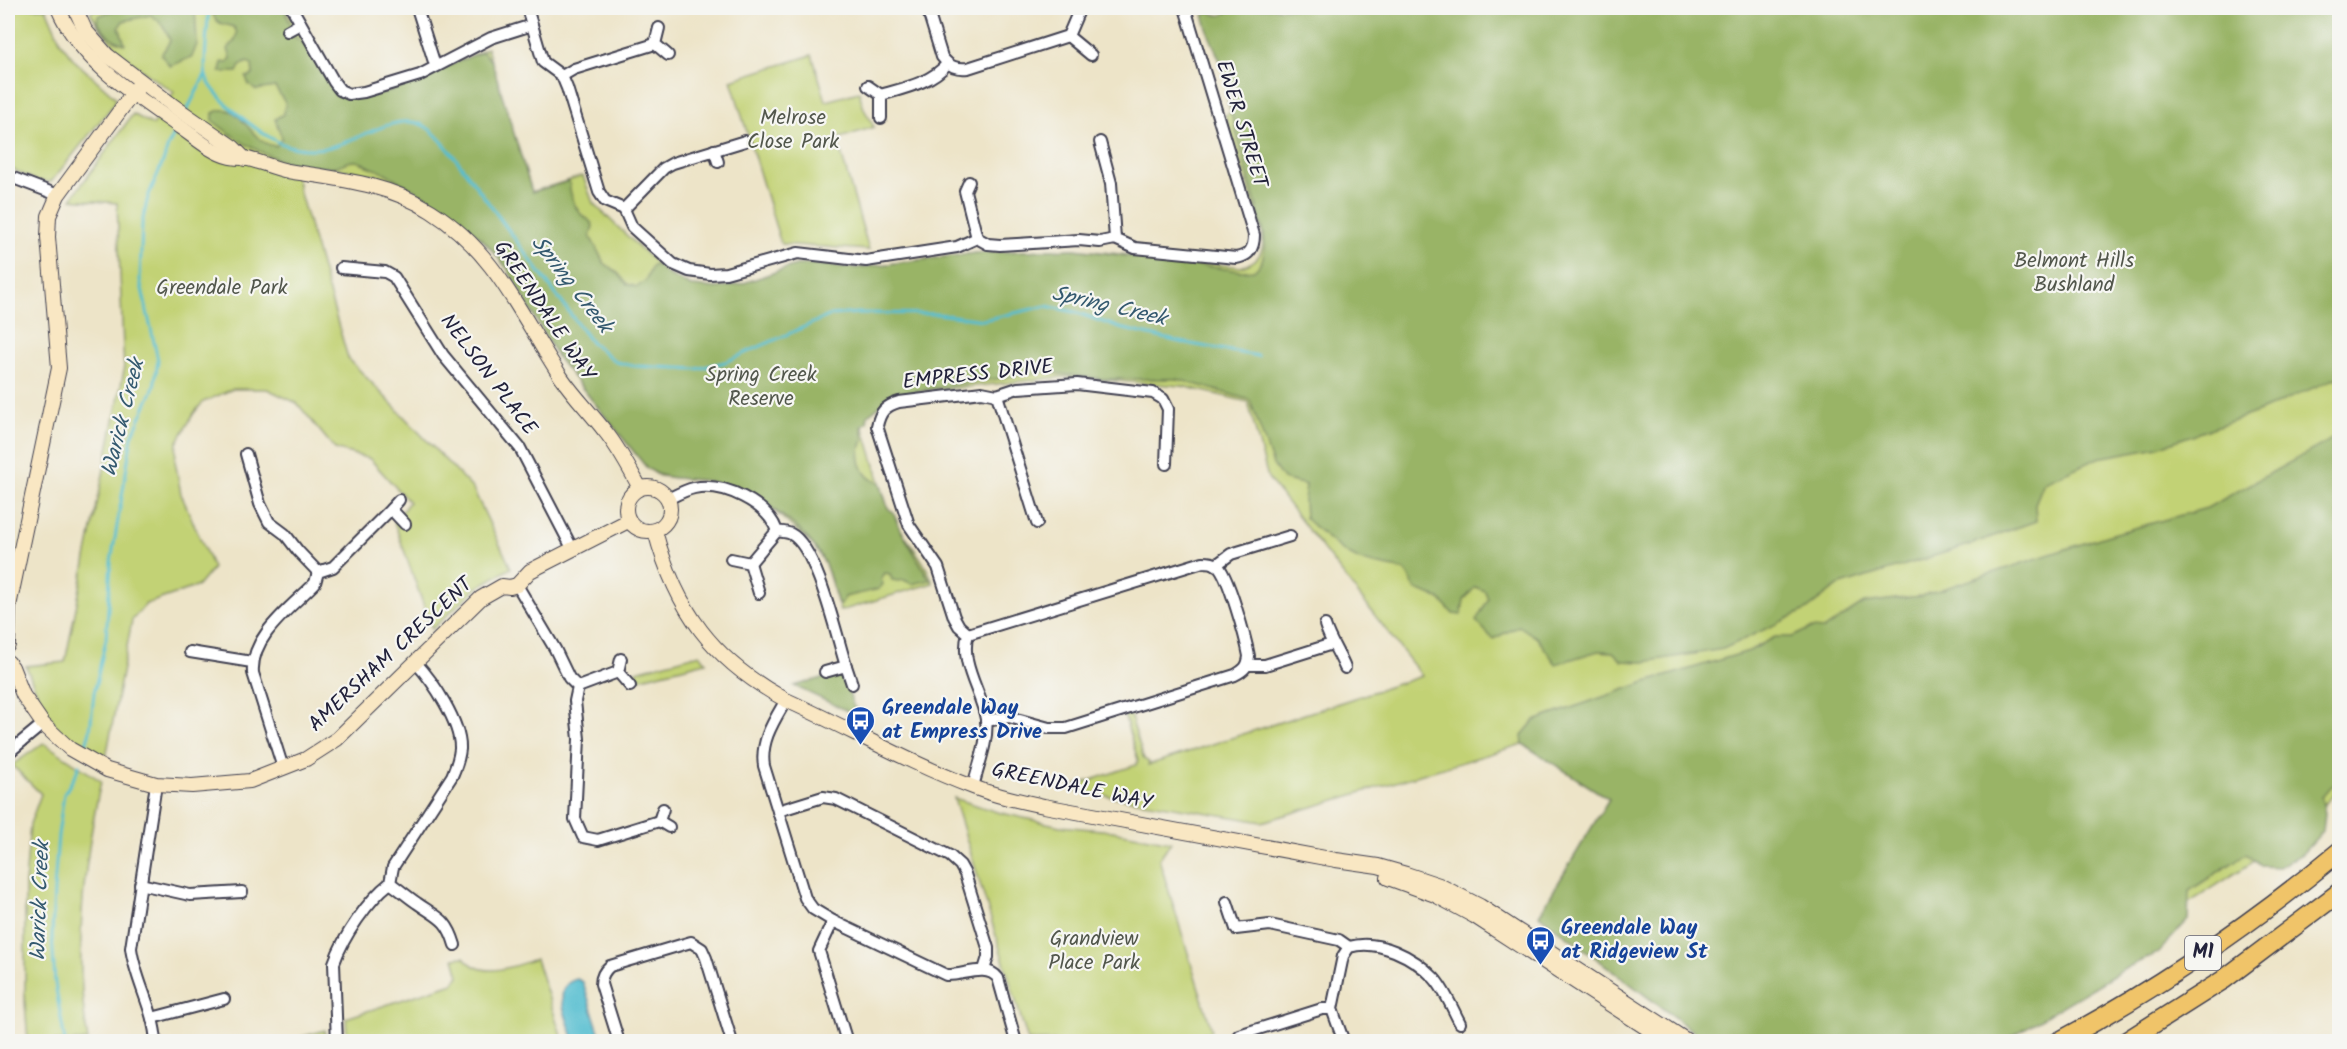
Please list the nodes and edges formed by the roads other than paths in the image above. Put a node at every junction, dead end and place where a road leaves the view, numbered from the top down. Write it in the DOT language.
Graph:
graph roads {
  1 [pos="58,8"];
  2 [pos="75,8"];
  3 [pos="292,8"];
  4 [pos="417,8"];
  5 [pos="527,8"];
  6 [pos="927,8"];
  7 [pos="1080,8"];
  8 [pos="1185,8"];
  9 [pos="300,24"];
  10 [pos="532,26"];
  11 [pos="659,28"];
  12 [pos="287,32"];
  13 [pos="1068,36"];
  14 [pos="655,44"];
  15 [pos="668,55"];
  16 [pos="1091,55"];
  17 [pos="947,64"];
  18 [pos="435,65"];
  19 [pos="562,76"];
  20 [pos="868,86"];
  21 [pos="137,87"];
  22 [pos="881,95"];
  23 [pos="881,118"];
  24 [pos="745,141"];
  25 [pos="1100,142"];
  26 [pos="714,150"];
  27 [pos="718,162"];
  28 [pos="8,176"];
  29 [pos="969,182"];
  30 [pos="58,195"];
  31 [pos="624,209"];
  32 [pos="977,238"];
  33 [pos="1115,239"];
  34 [pos="341,268"];
  35 [pos="997,395"];
  36 [pos="246,454"];
  37 [pos="1166,464"];
  38 [pos="640,488"];
  39 [pos="668,499"];
  40 [pos="399,500"];
  41 [pos="391,509"];
  42 [pos="628,521"];
  43 [pos="1037,523"];
  44 [pos="405,524"];
  45 [pos="654,531"];
  46 [pos="777,531"];
  47 [pos="1290,536"];
  48 [pos="572,548"];
  49 [pos="731,559"];
  50 [pos="750,563"];
  51 [pos="1216,565"];
  52 [pos="318,572"];
  53 [pos="517,585"];
  54 [pos="759,593"];
  55 [pos="1325,625"];
  56 [pos="968,634"];
  57 [pos="1332,644"];
  58 [pos="8,645"];
  59 [pos="190,652"];
  60 [pos="621,660"];
  61 [pos="8,662"];
  62 [pos="252,662"];
  63 [pos="416,663"];
  64 [pos="1248,665"];
  65 [pos="846,666"];
  66 [pos="1345,668"];
  67 [pos="618,672"];
  68 [pos="825,672"];
  69 [pos="852,684"];
  70 [pos="630,686"];
  71 [pos="578,687"];
  72 [pos="786,700"];
  73 [pos="986,721"];
  74 [pos="43,724"];
  75 [pos="8,753"];
  76 [pos="283,768"];
  77 [pos="156,784"];
  78 [pos="972,787"];
  79 [pos="663,809"];
  80 [pos="778,811"];
  81 [pos="659,821"];
  82 [pos="669,827"];
  83 [pos="2340,851"];
  84 [pos="390,883"];
  85 [pos="140,884"];
  86 [pos="242,892"];
  87 [pos="2340,892"];
  88 [pos="1227,902"];
  89 [pos="833,921"];
  90 [pos="455,945"];
  91 [pos="1349,947"];
  92 [pos="984,970"];
  93 [pos="224,999"];
  94 [pos="1332,1009"];
  95 [pos="152,1018"];
  96 [pos="1460,1023"];
  97 [pos="1655,1025"];
  98 [pos="156,1041"];
  99 [pos="338,1041"];
  100 [pos="619,1041"];
  101 [pos="732,1041"];
  102 [pos="847,1041"];
  103 [pos="1016,1041"];
  104 [pos="1233,1041"];
  105 [pos="1344,1041"];
  106 [pos="1642,1041"];
  107 [pos="1668,1041"];
  108 [pos="1689,1041"];
  109 [pos="2058,1041"];
  110 [pos="2125,1041"];
  1 -- 21 [label="street, GREENDALE WAY"];
  2 -- 21 [label="street, GREENDALE WAY"];
  3 -- 9 [label="street"];
  4 -- 18 [label="street"];
  5 -- 10 [label="street"];
  6 -- 17 [label="street"];
  7 -- 13 [label="street"];
  8 -- 33 [label="street, EWER STREET"];
  9 -- 12 [label="street"];
  9 -- 18 [label="street"];
  10 -- 18 [label="street"];
  10 -- 19 [label="street"];
  11 -- 14 [label="street"];
  13 -- 16 [label="street"];
  13 -- 17 [label="street"];
  14 -- 15 [label="street"];
  14 -- 19 [label="street"];
  17 -- 22 [label="street"];
  19 -- 31 [label="street"];
  20 -- 22 [label="street"];
  21 -- 30 [label="street"];
  21 -- 38 [label="street, GREENDALE WAY"];
  22 -- 23 [label="street"];
  24 -- 26 [label="street"];
  25 -- 33 [label="street"];
  26 -- 27 [label="street"];
  26 -- 31 [label="street"];
  28 -- 30 [label="street"];
  29 -- 32 [label="street"];
  30 -- 58 [label="street"];
  31 -- 32 [label="street"];
  32 -- 33 [label="street"];
  34 -- 48 [label="street, NELSON PLACE"];
  35 -- 37 [label="street, EMPRESS DRIVE"];
  35 -- 43 [label="street"];
  35 -- 56 [label="street, EMPRESS DRIVE"];
  36 -- 52 [label="street"];
  38 -- 39 [label="street"];
  38 -- 42 [label="street"];
  39 -- 45 [label="street"];
  39 -- 46 [label="street"];
  40 -- 41 [label="street"];
  41 -- 44 [label="street"];
  41 -- 52 [label="street"];
  42 -- 45 [label="street"];
  42 -- 48 [label="street, AMERSHAM CRESCENT"];
  45 -- 72 [label="street, GREENDALE WAY"];
  46 -- 50 [label="street"];
  46 -- 65 [label="street"];
  47 -- 51 [label="street"];
  48 -- 53 [label="street, AMERSHAM CRESCENT"];
  49 -- 50 [label="street"];
  50 -- 54 [label="street"];
  51 -- 56 [label="street"];
  51 -- 64 [label="street"];
  52 -- 62 [label="street"];
  53 -- 63 [label="street, AMERSHAM CRESCENT"];
  53 -- 71 [label="street"];
  55 -- 57 [label="street"];
  56 -- 73 [label="street"];
  57 -- 64 [label="street"];
  57 -- 66 [label="street"];
  59 -- 62 [label="street"];
  60 -- 67 [label="street"];
  61 -- 74 [label="street, AMERSHAM CRESCENT"];
  62 -- 76 [label="street"];
  63 -- 76 [label="street, AMERSHAM CRESCENT"];
  63 -- 84 [label="street"];
  64 -- 73 [label="street"];
  65 -- 68 [label="street"];
  65 -- 69 [label="street"];
  67 -- 70 [label="street"];
  67 -- 71 [label="street"];
  71 -- 81 [label="street"];
  72 -- 78 [label="street, GREENDALE WAY"];
  72 -- 80 [label="street"];
  73 -- 78 [label="street"];
  74 -- 75 [label="street"];
  74 -- 77 [label="street, AMERSHAM CRESCENT"];
  76 -- 77 [label="street, AMERSHAM CRESCENT"];
  77 -- 85 [label="street"];
  78 -- 97 [label="street, GREENDALE WAY"];
  79 -- 81 [label="street"];
  80 -- 89 [label="street"];
  80 -- 92 [label="street"];
  81 -- 82 [label="street"];
  83 -- 109 [label="highway, M1"];
  84 -- 90 [label="street"];
  84 -- 99 [label="street"];
  85 -- 86 [label="street"];
  85 -- 95 [label="street"];
  87 -- 110 [label="highway, M1"];
  88 -- 91 [label="street"];
  89 -- 92 [label="street"];
  89 -- 102 [label="street"];
  91 -- 94 [label="street"];
  91 -- 96 [label="street"];
  92 -- 103 [label="street"];
  93 -- 95 [label="street"];
  94 -- 104 [label="street"];
  94 -- 105 [label="street"];
  95 -- 98 [label="street"];
  97 -- 106 [label="street"];
  97 -- 107 [label="street, GREENDALE WAY"];
  97 -- 108 [label="street, GREENDALE WAY"];
  100 -- 101 [label="street"];
}
